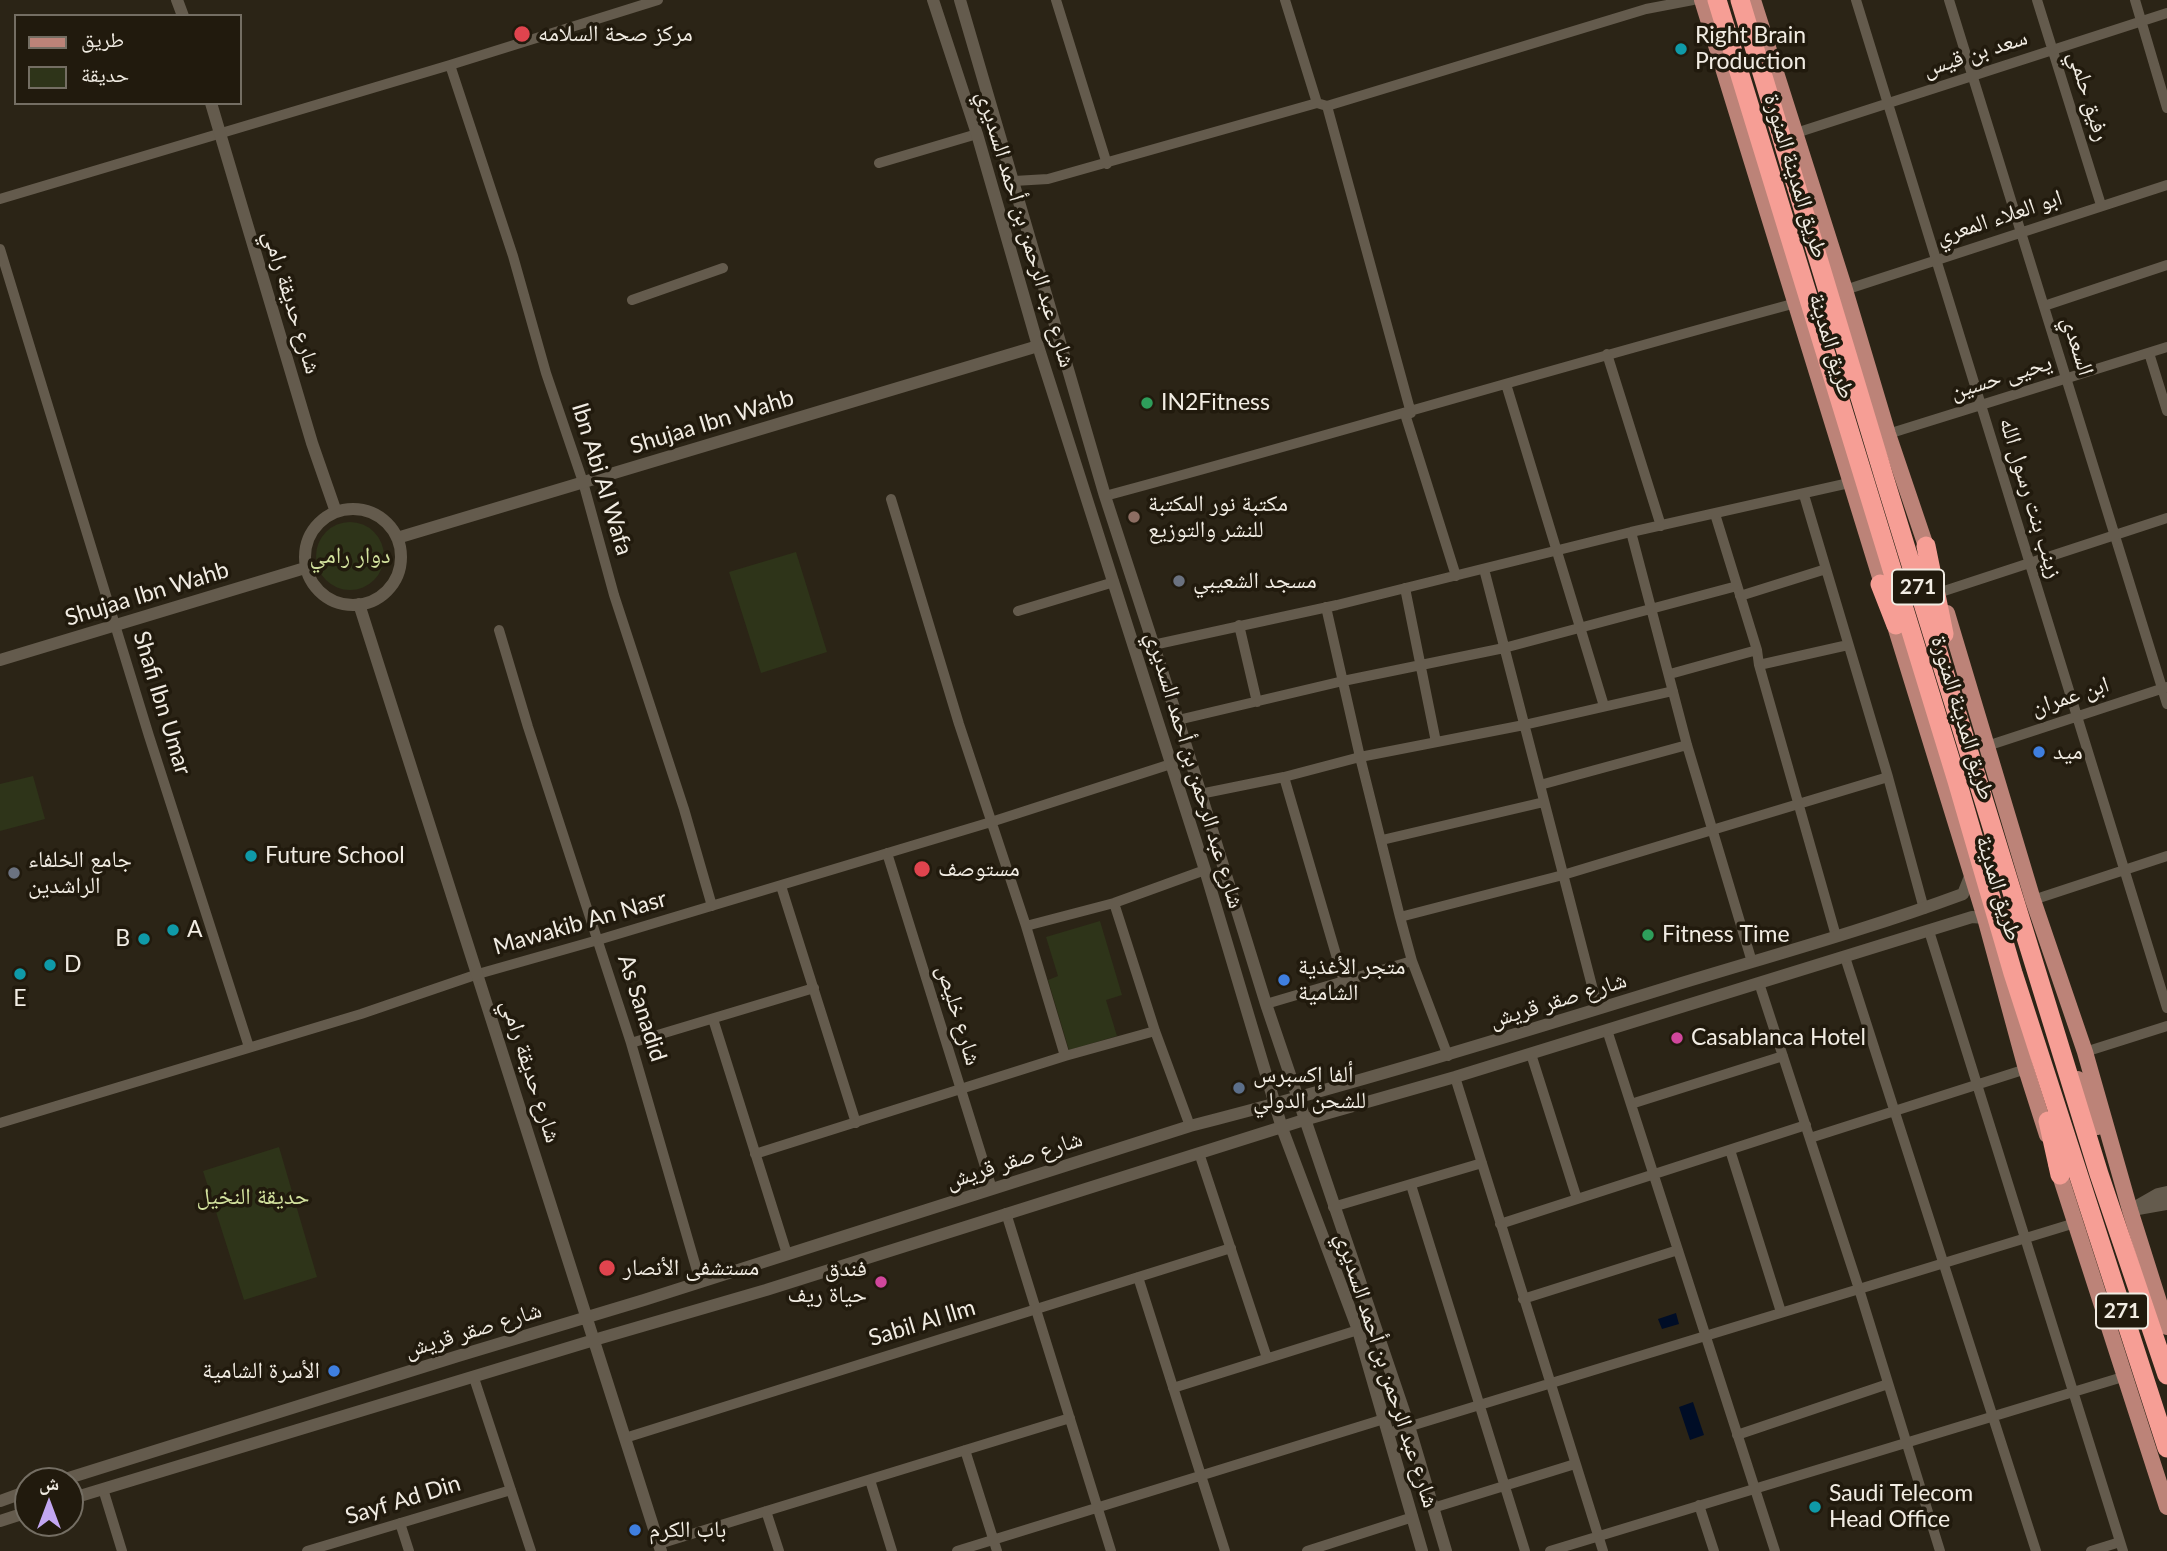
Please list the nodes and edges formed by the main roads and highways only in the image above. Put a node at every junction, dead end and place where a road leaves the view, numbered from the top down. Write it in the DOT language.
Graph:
graph roads {
  1 [pos="1702,0"];
  2 [pos="1717,0"];
  3 [pos="1740,0"];
  4 [pos="1753,0"];
  5 [pos="1723,20"];
  6 [pos="1794,179"];
  7 [pos="1774,235"];
  8 [pos="1851,311"];
  9 [pos="1926,546"];
  10 [pos="1880,584"];
  11 [pos="1965,738"];
  12 [pos="1957,781"];
  13 [pos="2046,997"];
  14 [pos="2068,1175"];
  15 [pos="2130,1210"];
  16 [pos="2167,1327"];
  17 [pos="2167,1375"];
  18 [pos="2167,1448"];
  19 [pos="2167,1507"];
  1 -- 7 [label="main road, طريق المدينة"];
  2 -- 5 [label="highway, طريق المدينة المنورة / 271"];
  3 -- 6 [label="highway, طريق المدينة المنورة / 271"];
  4 -- 8 [label="main road, طريق المدينة"];
  5 -- 7 [label="main road"];
  5 -- 12 [label="highway, طريق المدينة المنورة / 271"];
  6 -- 8 [label="main road"];
  6 -- 11 [label="highway, طريق المدينة المنورة / 271"];
  7 -- 10 [label="main road, طريق المدينة"];
  8 -- 9 [label="main road, طريق المدينة"];
  9 -- 11 [label="highway"];
  9 -- 15 [label="main road, طريق المدينة"];
  10 -- 12 [label="highway"];
  10 -- 14 [label="main road, طريق المدينة"];
  11 -- 13 [label="highway, طريق المدينة المنورة / 271"];
  12 -- 14 [label="highway, طريق المدينة المنورة / 271"];
  13 -- 15 [label="main road, طريق المدينة"];
  13 -- 17 [label="highway, طريق المدينة المنورة / 271"];
  14 -- 18 [label="highway, طريق المدينة المنورة / 271"];
  14 -- 19 [label="main road, طريق المدينة"];
  15 -- 16 [label="main road, طريق المدينة"];
}
